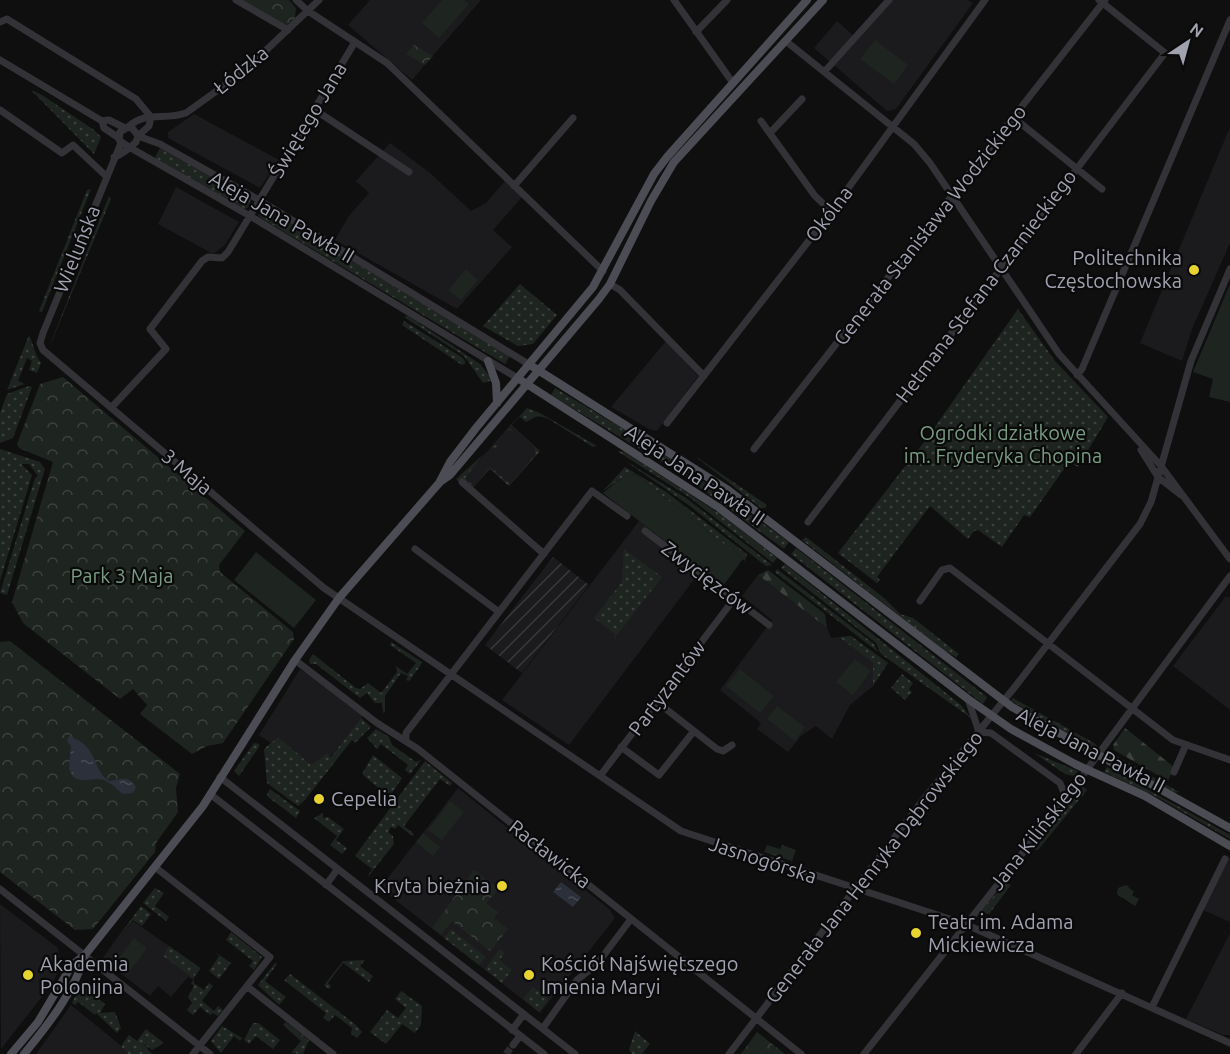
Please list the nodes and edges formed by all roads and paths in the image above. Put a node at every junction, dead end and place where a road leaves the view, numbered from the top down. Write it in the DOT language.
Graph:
graph roads {
  1 [pos="236,0"];
  2 [pos="296,0"];
  3 [pos="320,0"];
  4 [pos="674,0"];
  5 [pos="727,0"];
  6 [pos="807,0"];
  7 [pos="823,0"];
  8 [pos="889,0"];
  9 [pos="985,0"];
  10 [pos="1102,1"];
  11 [pos="308,11"];
  12 [pos="1230,20"];
  13 [pos="0,22"];
  14 [pos="288,30"];
  15 [pos="696,32"];
  16 [pos="355,42"];
  17 [pos="788,42"];
  18 [pos="0,60"];
  19 [pos="825,71"];
  20 [pos="733,82"];
  21 [pos="802,99"];
  22 [pos="0,110"];
  23 [pos="315,110"];
  24 [pos="151,117"];
  25 [pos="573,118"];
  26 [pos="1014,118"];
  27 [pos="761,121"];
  28 [pos="102,122"];
  29 [pos="895,126"];
  30 [pos="126,128"];
  31 [pos="770,133"];
  32 [pos="138,136"];
  33 [pos="120,140"];
  34 [pos="129,147"];
  35 [pos="114,157"];
  36 [pos="1075,168"];
  37 [pos="408,172"];
  38 [pos="106,176"];
  39 [pos="514,186"];
  40 [pos="1102,189"];
  41 [pos="952,197"];
  42 [pos="259,200"];
  43 [pos="831,211"];
  44 [pos="250,216"];
  45 [pos="999,268"];
  46 [pos="1230,269"];
  47 [pos="603,271"];
  48 [pos="610,284"];
  49 [pos="40,343"];
  50 [pos="488,361"];
  51 [pos="530,365"];
  52 [pos="540,371"];
  53 [pos="1077,375"];
  54 [pos="704,376"];
  55 [pos="519,379"];
  56 [pos="528,386"];
  57 [pos="497,403"];
  58 [pos="111,408"];
  59 [pos="667,423"];
  60 [pos="1137,442"];
  61 [pos="754,449"];
  62 [pos="1161,466"];
  63 [pos="1158,477"];
  64 [pos="440,482"];
  65 [pos="462,482"];
  66 [pos="1187,500"];
  67 [pos="627,516"];
  68 [pos="808,522"];
  69 [pos="645,531"];
  70 [pos="415,549"];
  71 [pos="544,554"];
  72 [pos="1230,559"];
  73 [pos="1230,576"];
  74 [pos="339,598"];
  75 [pos="734,599"];
  76 [pos="920,601"];
  77 [pos="499,612"];
  78 [pos="769,625"];
  79 [pos="1048,644"];
  80 [pos="295,660"];
  81 [pos="452,674"];
  82 [pos="968,699"];
  83 [pos="657,702"];
  84 [pos="1004,702"];
  85 [pos="1131,708"];
  86 [pos="992,716"];
  87 [pos="694,731"];
  88 [pos="979,732"];
  89 [pos="406,741"];
  90 [pos="732,745"];
  91 [pos="621,747"];
  92 [pos="1185,747"];
  93 [pos="1096,755"];
  94 [pos="1230,760"];
  95 [pos="1087,769"];
  96 [pos="1174,772"];
  97 [pos="600,776"];
  98 [pos="220,777"];
  99 [pos="210,794"];
  100 [pos="1065,798"];
  101 [pos="1230,828"];
  102 [pos="1230,845"];
  103 [pos="1225,859"];
  104 [pos="155,867"];
  105 [pos="337,870"];
  106 [pos="326,885"];
  107 [pos="0,890"];
  108 [pos="856,890"];
  109 [pos="631,919"];
  110 [pos="965,924"];
  111 [pos="85,955"];
  112 [pos="248,987"];
  113 [pos="1122,993"];
  114 [pos="1152,1007"];
  115 [pos="524,1014"];
  116 [pos="756,1019"];
  117 [pos="543,1028"];
  118 [pos="512,1029"];
  119 [pos="520,1036"];
  120 [pos="1230,1043"];
  121 [pos="513,1045"];
  122 [pos="201,1046"];
  123 [pos="12,1054"];
  124 [pos="24,1054"];
  125 [pos="193,1054"];
  126 [pos="210,1054"];
  127 [pos="333,1054"];
  128 [pos="544,1054"];
  129 [pos="575,1054"];
  130 [pos="729,1054"];
  131 [pos="801,1054"];
  132 [pos="864,1054"];
  133 [pos="1076,1054"];
  1 -- 14 [label="street"];
  2 -- 11 [label="street"];
  3 -- 11 [label="street, Łódzka"];
  4 -- 15 [label="street"];
  5 -- 15 [label="street"];
  6 -- 20 [label="main road"];
  7 -- 17 [label="main road"];
  8 -- 19 [label="street"];
  9 -- 29 [label="street, Okólna"];
  10 -- 26 [label="street, Generała Stanisława Wodzickiego"];
  10 -- 36 [label="street, Hetmana Stefana Czarnieckiego"];
  11 -- 14 [label="street, Łódzka"];
  11 -- 16 [label="street"];
  12 -- 53 [label="street"];
  13 -- 24 [label="street"];
  14 -- 24 [label="street, Łódzka"];
  15 -- 20 [label="street"];
  16 -- 23 [label="street, Świętego Jana"];
  16 -- 39 [label="street"];
  17 -- 19 [label="street"];
  17 -- 48 [label="main road"];
  18 -- 28 [label="street"];
  19 -- 29 [label="street"];
  20 -- 47 [label="main road"];
  21 -- 31 [label="street"];
  22 -- 38 [label="street"];
  23 -- 37 [label="street"];
  23 -- 42 [label="street, Świętego Jana"];
  24 -- 30 [label="street, Łódzka"];
  24 -- 32 [label="street"];
  25 -- 39 [label="street"];
  26 -- 36 [label="street"];
  26 -- 41 [label="street, Generała Stanisława Wodzickiego"];
  27 -- 31 [label="street"];
  28 -- 30 [label="street"];
  28 -- 33 [label="street"];
  29 -- 41 [label="street"];
  29 -- 43 [label="street, Okólna"];
  30 -- 32 [label="street"];
  30 -- 33 [label="street"];
  31 -- 43 [label="street"];
  32 -- 34 [label="street"];
  32 -- 42 [label="street, Aleja Jana Pawła II"];
  33 -- 34 [label="street"];
  33 -- 35 [label="street, Wieluńska"];
  34 -- 35 [label="street"];
  34 -- 44 [label="street, Aleja Jana Pawła II"];
  35 -- 38 [label="street, Wieluńska"];
  36 -- 40 [label="street"];
  36 -- 45 [label="street, Hetmana Stefana Czarnieckiego"];
  38 -- 49 [label="street, Wieluńska"];
  39 -- 47 [label="street"];
  41 -- 45 [label="street"];
  41 -- 61 [label="street, Generała Stanisława Wodzickiego"];
  42 -- 44 [label="street, Świętego Jana"];
  42 -- 51 [label="street, Aleja Jana Pawła II"];
  43 -- 54 [label="street, Okólna"];
  44 -- 50 [label="street, Aleja Jana Pawła II"];
  44 -- 58 [label="street, Świętego Jana"];
  45 -- 53 [label="street"];
  45 -- 68 [label="street, Hetmana Stefana Czarnieckiego"];
  46 -- 62 [label="street, Generała Jana Henryka Dąbrowskiego"];
  47 -- 51 [label="main road"];
  48 -- 52 [label="main road"];
  48 -- 54 [label="street"];
  49 -- 58 [label="street, 3 Maja"];
  50 -- 55 [label="street, Aleja Jana Pawła II"];
  50 -- 57 [label="main road"];
  51 -- 52 [label="main road, Aleja Jana Pawła II"];
  51 -- 55 [label="main road"];
  52 -- 56 [label="main road"];
  52 -- 84 [label="main road, Aleja Jana Pawła II"];
  53 -- 60 [label="street"];
  54 -- 59 [label="street, Okólna"];
  55 -- 56 [label="main road, Aleja Jana Pawła II"];
  55 -- 57 [label="main road"];
  56 -- 64 [label="main road"];
  56 -- 82 [label="main road, Aleja Jana Pawła II"];
  57 -- 64 [label="main road"];
  58 -- 74 [label="street, 3 Maja"];
  60 -- 62 [label="street"];
  60 -- 63 [label="street"];
  62 -- 63 [label="street, Generała Jana Henryka Dąbrowskiego"];
  62 -- 66 [label="street"];
  63 -- 66 [label="street"];
  63 -- 79 [label="street, Generała Jana Henryka Dąbrowskiego"];
  64 -- 74 [label="main road"];
  65 -- 71 [label="street"];
  66 -- 72 [label="street"];
  67 -- 71 [label="street"];
  69 -- 75 [label="street, Zwycięzców"];
  70 -- 77 [label="street"];
  71 -- 77 [label="street"];
  73 -- 85 [label="street, Jana Kilińskiego"];
  74 -- 80 [label="main road"];
  74 -- 81 [label="street, Jasnogórska"];
  75 -- 78 [label="street, Zwycięzców"];
  75 -- 83 [label="street, Partyzantów"];
  76 -- 79 [label="street"];
  77 -- 81 [label="street"];
  79 -- 84 [label="street, Generała Jana Henryka Dąbrowskiego"];
  79 -- 85 [label="street"];
  80 -- 89 [label="street, Racławicka"];
  80 -- 98 [label="main road"];
  81 -- 89 [label="street"];
  81 -- 97 [label="street, Jasnogórska"];
  82 -- 86 [label="main road, Aleja Jana Pawła II"];
  82 -- 88 [label="street"];
  83 -- 87 [label="street"];
  83 -- 91 [label="street, Partyzantów"];
  84 -- 86 [label="street, Generała Jana Henryka Dąbrowskiego"];
  84 -- 93 [label="main road, Aleja Jana Pawła II"];
  85 -- 92 [label="street"];
  85 -- 93 [label="street, Jana Kilińskiego"];
  86 -- 88 [label="street, Generała Jana Henryka Dąbrowskiego"];
  86 -- 95 [label="main road, Aleja Jana Pawła II"];
  87 -- 90 [label="street"];
  87 -- 91 [label="street"];
  88 -- 100 [label="street"];
  88 -- 108 [label="street, Generała Jana Henryka Dąbrowskiego"];
  89 -- 109 [label="street, Racławicka"];
  91 -- 97 [label="street, Partyzantów"];
  92 -- 94 [label="street"];
  92 -- 96 [label="street"];
  93 -- 95 [label="street, Jana Kilińskiego"];
  93 -- 101 [label="main road, Aleja Jana Pawła II"];
  95 -- 100 [label="street, Jana Kilińskiego"];
  95 -- 102 [label="main road, Aleja Jana Pawła II"];
  97 -- 108 [label="street, Jasnogórska"];
  98 -- 99 [label="main road"];
  98 -- 105 [label="street"];
  99 -- 104 [label="main road"];
  99 -- 106 [label="street"];
  100 -- 110 [label="street, Jana Kilińskiego"];
  103 -- 114 [label="street"];
  104 -- 111 [label="main road"];
  104 -- 112 [label="street"];
  105 -- 106 [label="street"];
  105 -- 115 [label="street"];
  106 -- 118 [label="street"];
  107 -- 111 [label="street"];
  108 -- 110 [label="street, Jasnogórska"];
  108 -- 116 [label="street, Generała Jana Henryka Dąbrowskiego"];
  109 -- 116 [label="street, Racławicka"];
  109 -- 117 [label="street"];
  110 -- 113 [label="street, Jasnogórska"];
  110 -- 132 [label="street, Jana Kilińskiego"];
  111 -- 122 [label="street"];
  111 -- 123 [label="main road"];
  111 -- 124 [label="main road"];
  112 -- 122 [label="street"];
  112 -- 127 [label="street"];
  113 -- 114 [label="street, Jasnogórska"];
  113 -- 133 [label="street"];
  114 -- 120 [label="street, Jasnogórska"];
  115 -- 117 [label="street"];
  115 -- 118 [label="street"];
  116 -- 130 [label="street, Generała Jana Henryka Dąbrowskiego"];
  116 -- 131 [label="street, Racławicka"];
  117 -- 129 [label="street"];
  118 -- 119 [label="street"];
  119 -- 121 [label="street"];
  119 -- 128 [label="street"];
  122 -- 125 [label="street"];
  122 -- 126 [label="street"];
}
